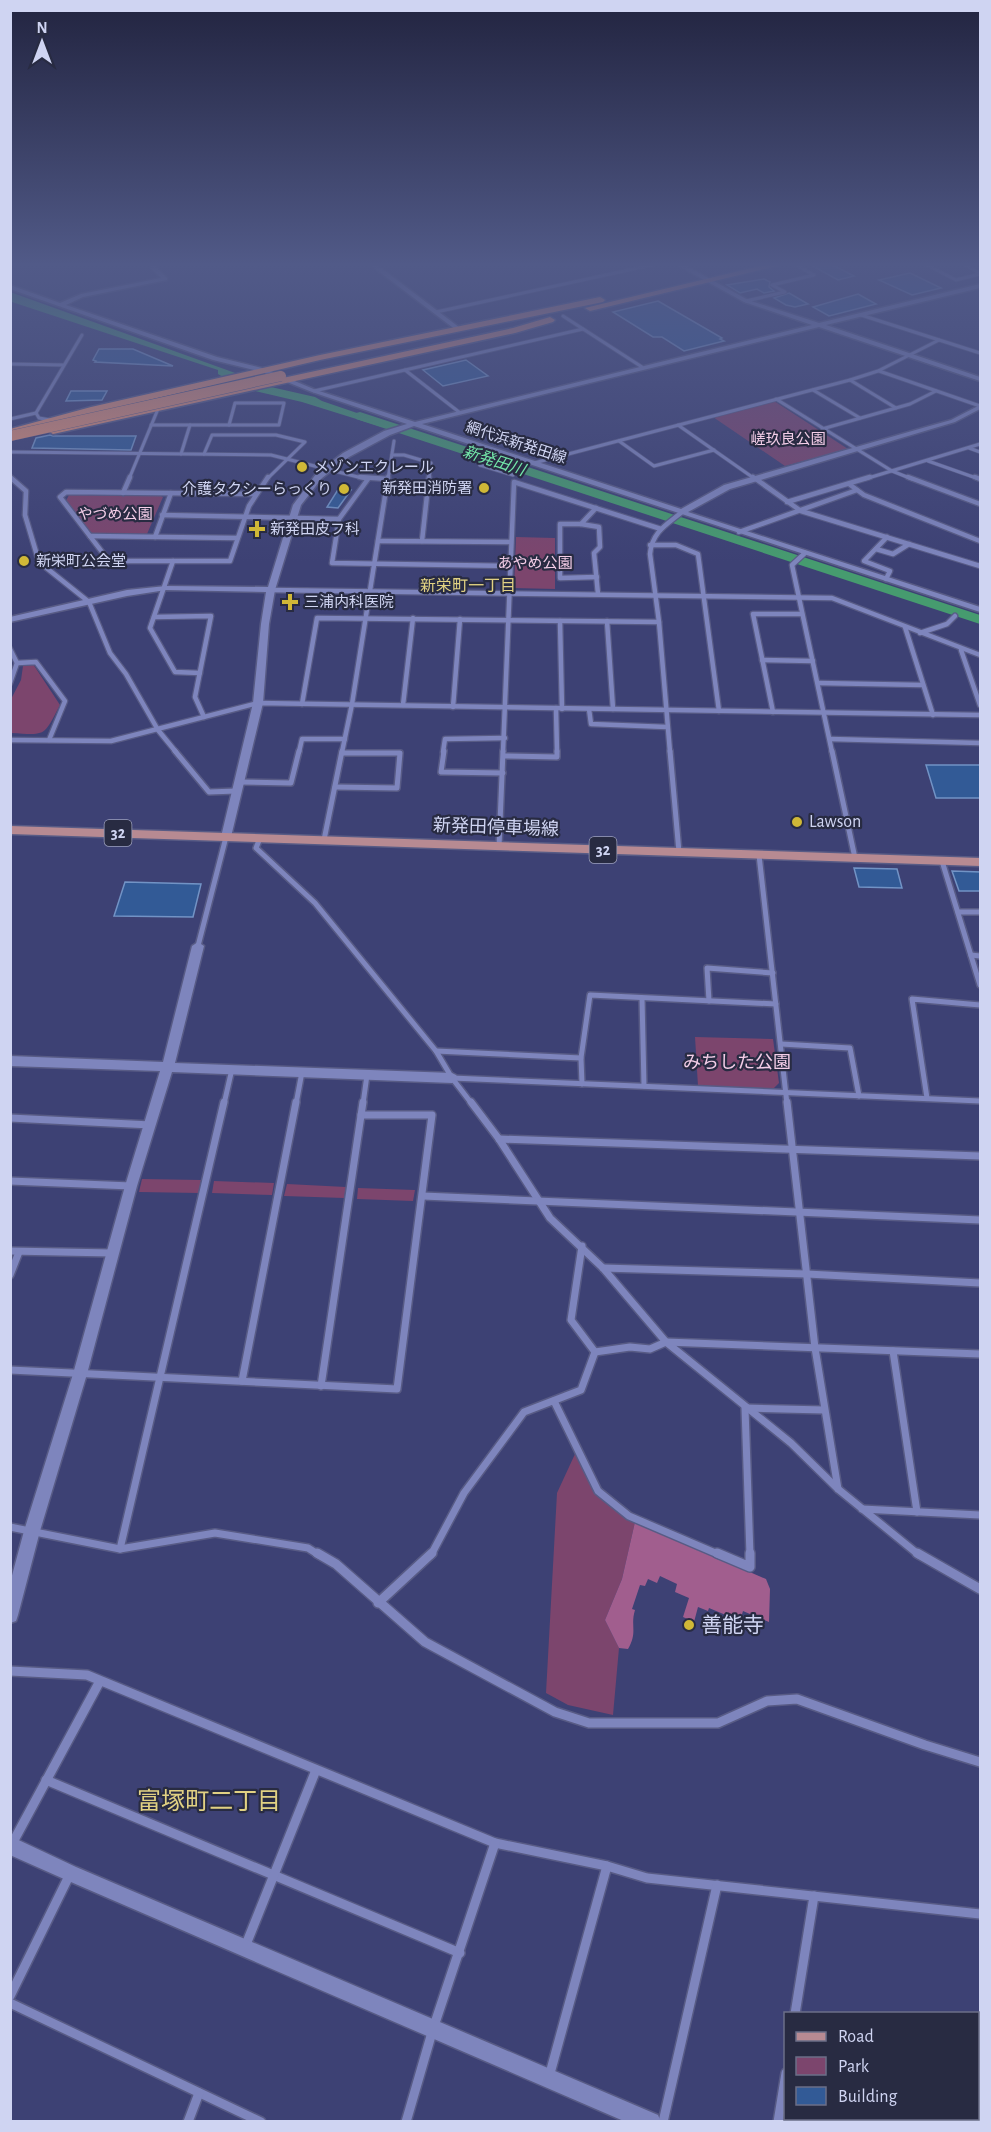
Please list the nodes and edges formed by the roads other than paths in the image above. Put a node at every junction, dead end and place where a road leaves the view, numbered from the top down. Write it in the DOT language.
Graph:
graph roads {
  1 [pos="235,363"];
  2 [pos="294,363"];
  3 [pos="338,363"];
  4 [pos="351,363"];
  5 [pos="433,363"];
  6 [pos="635,363"];
  7 [pos="660,363"];
  8 [pos="892,363"];
  9 [pos="934,363"];
  10 [pos="10,364"];
  11 [pos="63,365"];
  12 [pos="642,368"];
  13 [pos="264,370"];
  14 [pos="405,370"];
  15 [pos="878,371"];
  16 [pos="280,378"];
  17 [pos="981,379"];
  18 [pos="850,380"];
  19 [pos="813,390"];
  20 [pos="314,391"];
  21 [pos="936,391"];
  22 [pos="776,399"];
  23 [pos="981,406"];
  24 [pos="896,408"];
  25 [pos="158,409"];
  26 [pos="459,412"];
  27 [pos="36,413"];
  28 [pos="860,418"];
  29 [pos="10,419"];
  30 [pos="50,420"];
  31 [pos="414,424"];
  32 [pos="190,425"];
  33 [pos="229,425"];
  34 [pos="678,425"];
  35 [pos="151,426"];
  36 [pos="822,429"];
  37 [pos="10,434"];
  38 [pos="394,441"];
  39 [pos="619,441"];
  40 [pos="981,444"];
  41 [pos="969,448"];
  42 [pos="714,450"];
  43 [pos="855,450"];
  44 [pos="10,452"];
  45 [pos="498,452"];
  46 [pos="981,452"];
  47 [pos="139,454"];
  48 [pos="181,454"];
  49 [pos="204,454"];
  50 [pos="392,455"];
  51 [pos="289,459"];
  52 [pos="928,460"];
  53 [pos="534,463"];
  54 [pos="329,468"];
  55 [pos="892,471"];
  56 [pos="513,475"];
  57 [pos="10,477"];
  58 [pos="368,478"];
  59 [pos="388,479"];
  60 [pos="754,479"];
  61 [pos="981,479"];
  62 [pos="849,484"];
  63 [pos="857,490"];
  64 [pos="123,493"];
  65 [pos="171,493"];
  66 [pos="255,494"];
  67 [pos="787,502"];
  68 [pos="981,504"];
  69 [pos="596,508"];
  70 [pos="801,511"];
  71 [pos="680,514"];
  72 [pos="162,515"];
  73 [pos="243,516"];
  74 [pos="292,516"];
  75 [pos="339,519"];
  76 [pos="581,524"];
  77 [pos="661,529"];
  78 [pos="739,531"];
  79 [pos="90,536"];
  80 [pos="155,537"];
  81 [pos="887,537"];
  82 [pos="237,538"];
  83 [pos="378,541"];
  84 [pos="422,541"];
  85 [pos="510,542"];
  86 [pos="981,542"];
  87 [pos="909,544"];
  88 [pos="650,545"];
  89 [pos="876,549"];
  90 [pos="802,555"];
  91 [pos="173,561"];
  92 [pos="375,564"];
  93 [pos="981,566"];
  94 [pos="510,567"];
  95 [pos="597,577"];
  96 [pos="886,579"];
  97 [pos="166,588"];
  98 [pos="271,590"];
  99 [pos="371,590"];
  100 [pos="510,593"];
  101 [pos="598,594"];
  102 [pos="654,595"];
  103 [pos="703,596"];
  104 [pos="799,598"];
  105 [pos="89,602"];
  106 [pos="981,610"];
  107 [pos="802,614"];
  108 [pos="955,616"];
  109 [pos="154,617"];
  110 [pos="367,618"];
  111 [pos="413,618"];
  112 [pos="460,619"];
  113 [pos="10,620"];
  114 [pos="510,620"];
  115 [pos="560,621"];
  116 [pos="607,621"];
  117 [pos="659,621"];
  118 [pos="905,627"];
  119 [pos="920,633"];
  120 [pos="10,649"];
  121 [pos="962,650"];
  122 [pos="981,655"];
  123 [pos="762,660"];
  124 [pos="813,661"];
  125 [pos="17,663"];
  126 [pos="200,673"];
  127 [pos="10,683"];
  128 [pos="818,683"];
  129 [pos="923,685"];
  130 [pos="258,703"];
  131 [pos="302,704"];
  132 [pos="352,704"];
  133 [pos="403,705"];
  134 [pos="981,705"];
  135 [pos="453,706"];
  136 [pos="507,708"];
  137 [pos="559,709"];
  138 [pos="589,709"];
  139 [pos="613,709"];
  140 [pos="665,710"];
  141 [pos="719,711"];
  142 [pos="773,712"];
  143 [pos="825,713"];
  144 [pos="933,714"];
  145 [pos="981,715"];
  146 [pos="204,717"];
  147 [pos="667,727"];
  148 [pos="158,730"];
  149 [pos="505,738"];
  150 [pos="345,739"];
  151 [pos="830,739"];
  152 [pos="10,740"];
  153 [pos="49,740"];
  154 [pos="981,744"];
  155 [pos="342,753"];
  156 [pos="504,756"];
  157 [pos="503,773"];
  158 [pos="238,786"];
  159 [pos="335,787"];
  160 [pos="10,830"];
  161 [pos="226,837"];
  162 [pos="260,838"];
  163 [pos="324,840"];
  164 [pos="499,847"];
  165 [pos="679,852"];
  166 [pos="759,855"];
  167 [pos="855,858"];
  168 [pos="942,861"];
  169 [pos="981,862"];
  170 [pos="958,912"];
  171 [pos="981,912"];
  172 [pos="198,946"];
  173 [pos="971,955"];
  174 [pos="981,956"];
  175 [pos="772,973"];
  176 [pos="981,985"];
  177 [pos="642,998"];
  178 [pos="709,1000"];
  179 [pos="776,1004"];
  180 [pos="981,1005"];
  181 [pos="781,1044"];
  182 [pos="436,1051"];
  183 [pos="581,1058"];
  184 [pos="10,1061"];
  185 [pos="168,1066"];
  186 [pos="232,1069"];
  187 [pos="302,1072"];
  188 [pos="367,1075"];
  189 [pos="452,1078"];
  190 [pos="582,1084"];
  191 [pos="644,1086"];
  192 [pos="786,1092"];
  193 [pos="859,1096"];
  194 [pos="927,1098"];
  195 [pos="981,1101"];
  196 [pos="362,1114"];
  197 [pos="10,1118"];
  198 [pos="151,1125"];
  199 [pos="499,1139"];
  200 [pos="792,1148"];
  201 [pos="981,1156"];
  202 [pos="10,1181"];
  203 [pos="131,1186"];
  204 [pos="423,1196"];
  205 [pos="538,1201"];
  206 [pos="800,1213"];
  207 [pos="981,1220"];
  208 [pos="582,1246"];
  209 [pos="15,1251"];
  210 [pos="113,1253"];
  211 [pos="603,1268"];
  212 [pos="807,1274"];
  213 [pos="10,1275"];
  214 [pos="981,1283"];
  215 [pos="666,1342"];
  216 [pos="815,1348"];
  217 [pos="893,1351"];
  218 [pos="595,1352"];
  219 [pos="981,1354"];
  220 [pos="10,1370"];
  221 [pos="80,1374"];
  222 [pos="161,1377"];
  223 [pos="242,1382"];
  224 [pos="321,1386"];
  225 [pos="554,1401"];
  226 [pos="745,1408"];
  227 [pos="824,1410"];
  228 [pos="838,1490"];
  229 [pos="862,1509"];
  230 [pos="917,1512"];
  231 [pos="981,1515"];
  232 [pos="10,1527"];
  233 [pos="32,1531"];
  234 [pos="120,1549"];
  235 [pos="981,1590"];
  236 [pos="378,1603"];
  237 [pos="10,1615"];
  238 [pos="10,1671"];
  239 [pos="100,1681"];
  240 [pos="981,1762"];
  241 [pos="316,1770"];
  242 [pos="46,1780"];
  243 [pos="495,1843"];
  244 [pos="11,1845"];
  245 [pos="607,1866"];
  246 [pos="70,1873"];
  247 [pos="274,1876"];
  248 [pos="717,1885"];
  249 [pos="814,1896"];
  250 [pos="981,1914"];
  251 [pos="245,1947"];
  252 [pos="460,1953"];
  253 [pos="10,1996"];
  254 [pos="10,2004"];
  255 [pos="795,2012"];
  256 [pos="433,2029"];
  257 [pos="981,2032"];
  258 [pos="979,2059"];
  259 [pos="549,2078"];
  260 [pos="784,2085"];
  261 [pos="199,2092"];
  262 [pos="188,2121"];
  263 [pos="261,2121"];
  264 [pos="406,2121"];
  265 [pos="651,2121"];
  266 [pos="663,2121"];
  267 [pos="778,2121"];
  1 -- 13 [label="street, 網代浜新発田線"];
  2 -- 13 [label="highway"];
  3 -- 16 [label="highway"];
  4 -- 16 [label="highway"];
  5 -- 14 [label="street"];
  6 -- 12 [label="street"];
  7 -- 12 [label="street"];
  8 -- 15 [label="street"];
  9 -- 17 [label="street"];
  10 -- 11 [label="street"];
  11 -- 27 [label="street"];
  12 -- 26 [label="street"];
  13 -- 16 [label="street, 網代浜新発田線"];
  13 -- 30 [label="highway"];
  14 -- 20 [label="street"];
  14 -- 26 [label="street"];
  15 -- 18 [label="street"];
  15 -- 21 [label="street"];
  16 -- 20 [label="street, 網代浜新発田線"];
  16 -- 25 [label="highway"];
  16 -- 37 [label="highway, bridge"];
  18 -- 19 [label="street"];
  18 -- 24 [label="street"];
  19 -- 22 [label="street"];
  19 -- 28 [label="street"];
  20 -- 31 [label="street, 網代浜新発田線"];
  21 -- 23 [label="street"];
  21 -- 24 [label="street"];
  22 -- 34 [label="street"];
  22 -- 36 [label="street"];
  23 -- 43 [label="street"];
  24 -- 28 [label="street"];
  25 -- 35 [label="street"];
  25 -- 37 [label="highway"];
  26 -- 31 [label="street"];
  27 -- 29 [label="street"];
  27 -- 30 [label="street"];
  28 -- 36 [label="street"];
  30 -- 37 [label="highway"];
  31 -- 45 [label="street, 網代浜新発田線"];
  31 -- 54 [label="street"];
  32 -- 33 [label="street"];
  32 -- 35 [label="street"];
  32 -- 48 [label="street"];
  33 -- 33 [label="street"];
  34 -- 39 [label="street"];
  34 -- 42 [label="street"];
  35 -- 47 [label="street"];
  36 -- 43 [label="street"];
  38 -- 50 [label="street"];
  39 -- 42 [label="street"];
  39 -- 53 [label="street"];
  40 -- 41 [label="street"];
  41 -- 46 [label="street"];
  41 -- 52 [label="street"];
  42 -- 60 [label="street"];
  43 -- 55 [label="street"];
  43 -- 60 [label="street"];
  44 -- 47 [label="street"];
  45 -- 53 [label="street, 網代浜新発田線"];
  45 -- 56 [label="street"];
  47 -- 48 [label="street"];
  47 -- 64 [label="street"];
  48 -- 49 [label="street"];
  49 -- 51 [label="street"];
  49 -- 51 [label="street"];
  50 -- 59 [label="street"];
  50 -- 84 [label="street"];
  51 -- 54 [label="street"];
  51 -- 66 [label="street"];
  52 -- 55 [label="street"];
  52 -- 61 [label="street"];
  53 -- 71 [label="street, 網代浜新発田線"];
  54 -- 58 [label="street"];
  54 -- 74 [label="street"];
  55 -- 62 [label="street"];
  55 -- 68 [label="street"];
  57 -- 105 [label="street"];
  58 -- 59 [label="street"];
  58 -- 75 [label="street"];
  59 -- 83 [label="street"];
  60 -- 67 [label="street"];
  60 -- 71 [label="street"];
  62 -- 63 [label="street"];
  62 -- 67 [label="street"];
  63 -- 70 [label="street"];
  63 -- 86 [label="street"];
  64 -- 65 [label="street"];
  64 -- 79 [label="street"];
  65 -- 66 [label="street"];
  65 -- 72 [label="street"];
  66 -- 73 [label="street"];
  67 -- 70 [label="street"];
  69 -- 76 [label="street"];
  69 -- 77 [label="street"];
  69 -- 85 [label="street"];
  70 -- 78 [label="street"];
  70 -- 81 [label="street"];
  71 -- 77 [label="street"];
  71 -- 78 [label="street, 網代浜新発田線"];
  72 -- 73 [label="street"];
  72 -- 80 [label="street"];
  73 -- 74 [label="street"];
  73 -- 82 [label="street"];
  74 -- 75 [label="street"];
  74 -- 98 [label="street"];
  75 -- 92 [label="street"];
  76 -- 95 [label="street"];
  76 -- 95 [label="street"];
  77 -- 88 [label="street"];
  78 -- 90 [label="street, 網代浜新発田線"];
  79 -- 80 [label="street"];
  79 -- 91 [label="street"];
  80 -- 82 [label="street"];
  81 -- 87 [label="street"];
  81 -- 89 [label="street"];
  82 -- 91 [label="street"];
  83 -- 84 [label="street"];
  83 -- 92 [label="street"];
  84 -- 85 [label="street"];
  85 -- 94 [label="street"];
  87 -- 89 [label="street"];
  87 -- 93 [label="street"];
  88 -- 102 [label="street"];
  88 -- 103 [label="street"];
  89 -- 96 [label="street"];
  90 -- 96 [label="street, 網代浜新発田線"];
  90 -- 104 [label="street"];
  91 -- 97 [label="street"];
  92 -- 94 [label="street"];
  92 -- 99 [label="street"];
  94 -- 100 [label="street"];
  95 -- 101 [label="street"];
  96 -- 106 [label="street, 網代浜新発田線"];
  97 -- 98 [label="street"];
  97 -- 105 [label="street"];
  97 -- 109 [label="street"];
  98 -- 99 [label="street"];
  98 -- 130 [label="street"];
  99 -- 100 [label="street"];
  99 -- 110 [label="street"];
  100 -- 101 [label="street"];
  100 -- 114 [label="street"];
  101 -- 102 [label="street"];
  102 -- 103 [label="street"];
  102 -- 117 [label="street"];
  103 -- 104 [label="street"];
  103 -- 141 [label="street"];
  104 -- 107 [label="street"];
  104 -- 118 [label="street"];
  105 -- 113 [label="street"];
  105 -- 148 [label="street"];
  107 -- 123 [label="street"];
  107 -- 124 [label="street"];
  108 -- 119 [label="street"];
  109 -- 126 [label="street"];
  109 -- 126 [label="street"];
  110 -- 111 [label="street"];
  110 -- 131 [label="street"];
  110 -- 132 [label="street"];
  111 -- 112 [label="street"];
  111 -- 133 [label="street"];
  112 -- 114 [label="street"];
  112 -- 135 [label="street"];
  114 -- 115 [label="street"];
  114 -- 136 [label="street"];
  115 -- 116 [label="street"];
  115 -- 137 [label="street"];
  116 -- 117 [label="street"];
  116 -- 139 [label="street"];
  117 -- 140 [label="street"];
  118 -- 119 [label="street"];
  118 -- 129 [label="street"];
  119 -- 121 [label="street"];
  120 -- 125 [label="street"];
  121 -- 122 [label="street"];
  121 -- 134 [label="street"];
  123 -- 124 [label="street"];
  123 -- 142 [label="street"];
  124 -- 128 [label="street"];
  125 -- 127 [label="street"];
  125 -- 153 [label="street"];
  126 -- 146 [label="street"];
  128 -- 129 [label="street"];
  128 -- 143 [label="street"];
  129 -- 144 [label="street"];
  130 -- 131 [label="street"];
  130 -- 146 [label="street"];
  130 -- 158 [label="street"];
  131 -- 132 [label="street"];
  132 -- 133 [label="street"];
  132 -- 150 [label="street"];
  133 -- 135 [label="street"];
  135 -- 136 [label="street"];
  136 -- 137 [label="street"];
  136 -- 149 [label="street"];
  137 -- 138 [label="street"];
  137 -- 156 [label="street"];
  138 -- 139 [label="street"];
  138 -- 147 [label="street"];
  139 -- 140 [label="street"];
  140 -- 141 [label="street"];
  140 -- 147 [label="street"];
  141 -- 142 [label="street"];
  142 -- 143 [label="street"];
  143 -- 144 [label="street"];
  143 -- 151 [label="street"];
  144 -- 145 [label="street"];
  146 -- 148 [label="street"];
  147 -- 165 [label="street"];
  148 -- 153 [label="street"];
  148 -- 158 [label="street"];
  149 -- 156 [label="street"];
  149 -- 157 [label="street"];
  150 -- 155 [label="street"];
  150 -- 158 [label="street"];
  151 -- 154 [label="street"];
  151 -- 167 [label="street"];
  152 -- 153 [label="street"];
  155 -- 159 [label="street"];
  155 -- 159 [label="street"];
  156 -- 157 [label="street"];
  157 -- 164 [label="street"];
  158 -- 161 [label="street"];
  159 -- 163 [label="street"];
  160 -- 161 [label="main road, 新発田停車場線 / 32"];
  161 -- 162 [label="main road, 新発田停車場線 / 32"];
  161 -- 172 [label="street"];
  162 -- 163 [label="main road, 新発田停車場線 / 32"];
  162 -- 182 [label="street"];
  163 -- 164 [label="main road, 新発田停車場線 / 32"];
  164 -- 165 [label="main road, 新発田停車場線 / 32"];
  165 -- 166 [label="main road, 新発田停車場線 / 32"];
  166 -- 167 [label="main road, 新発田停車場線 / 32"];
  166 -- 175 [label="street"];
  167 -- 168 [label="main road, 新発田停車場線 / 32"];
  168 -- 169 [label="main road, 新発田停車場線 / 32"];
  168 -- 170 [label="street"];
  170 -- 171 [label="street"];
  170 -- 173 [label="street"];
  172 -- 185 [label="street"];
  173 -- 174 [label="street"];
  173 -- 176 [label="street"];
  175 -- 178 [label="street"];
  175 -- 179 [label="street"];
  177 -- 178 [label="street"];
  177 -- 183 [label="street"];
  177 -- 191 [label="street"];
  178 -- 179 [label="street"];
  179 -- 181 [label="street"];
  180 -- 194 [label="street"];
  181 -- 192 [label="street"];
  181 -- 193 [label="street"];
  182 -- 183 [label="street"];
  182 -- 189 [label="street"];
  183 -- 190 [label="street"];
  184 -- 185 [label="street"];
  185 -- 186 [label="street"];
  185 -- 198 [label="street"];
  186 -- 187 [label="street"];
  186 -- 222 [label="street"];
  187 -- 188 [label="street"];
  187 -- 223 [label="street"];
  188 -- 189 [label="street"];
  188 -- 196 [label="street"];
  189 -- 190 [label="street"];
  189 -- 199 [label="street"];
  190 -- 191 [label="street"];
  191 -- 192 [label="street"];
  192 -- 193 [label="street"];
  192 -- 200 [label="street"];
  193 -- 194 [label="street"];
  194 -- 195 [label="street"];
  196 -- 204 [label="street"];
  196 -- 224 [label="street"];
  197 -- 198 [label="street"];
  198 -- 203 [label="street"];
  199 -- 200 [label="street"];
  199 -- 205 [label="street"];
  200 -- 201 [label="street"];
  200 -- 206 [label="street"];
  202 -- 203 [label="street"];
  203 -- 210 [label="street"];
  204 -- 205 [label="street"];
  204 -- 224 [label="street"];
  205 -- 206 [label="street"];
  205 -- 208 [label="street"];
  206 -- 207 [label="street"];
  206 -- 212 [label="street"];
  208 -- 211 [label="street"];
  208 -- 218 [label="street"];
  209 -- 210 [label="street"];
  209 -- 213 [label="street"];
  210 -- 221 [label="street"];
  211 -- 212 [label="street"];
  211 -- 215 [label="street"];
  212 -- 214 [label="street"];
  212 -- 216 [label="street"];
  215 -- 216 [label="street"];
  215 -- 218 [label="street"];
  215 -- 226 [label="street"];
  216 -- 217 [label="street"];
  216 -- 227 [label="street"];
  217 -- 219 [label="street"];
  217 -- 230 [label="street"];
  218 -- 225 [label="street"];
  220 -- 221 [label="street"];
  221 -- 222 [label="street"];
  221 -- 233 [label="street"];
  222 -- 223 [label="street"];
  222 -- 234 [label="street"];
  223 -- 224 [label="street"];
  225 -- 226 [label="street"];
  225 -- 236 [label="street"];
  226 -- 227 [label="street"];
  226 -- 228 [label="street"];
  227 -- 228 [label="street"];
  228 -- 229 [label="street"];
  229 -- 230 [label="street"];
  229 -- 235 [label="street"];
  230 -- 231 [label="street"];
  232 -- 233 [label="street"];
  233 -- 234 [label="street"];
  233 -- 237 [label="street"];
  234 -- 236 [label="street"];
  236 -- 240 [label="street"];
  238 -- 239 [label="street"];
  239 -- 241 [label="street"];
  239 -- 242 [label="street"];
  241 -- 243 [label="street"];
  241 -- 247 [label="street"];
  242 -- 244 [label="street"];
  242 -- 247 [label="street"];
  243 -- 245 [label="street"];
  243 -- 252 [label="street"];
  244 -- 246 [label="street"];
  245 -- 248 [label="street"];
  245 -- 259 [label="street"];
  246 -- 251 [label="street"];
  246 -- 253 [label="street"];
  247 -- 251 [label="street"];
  247 -- 252 [label="street"];
  248 -- 249 [label="street"];
  248 -- 266 [label="street"];
  249 -- 250 [label="street"];
  249 -- 255 [label="street"];
  251 -- 256 [label="street"];
  252 -- 256 [label="street"];
  254 -- 261 [label="street"];
  256 -- 259 [label="street"];
  256 -- 264 [label="street"];
  257 -- 258 [label="street"];
  259 -- 265 [label="street"];
  260 -- 267 [label="street"];
  261 -- 262 [label="street"];
  261 -- 263 [label="street"];
}
